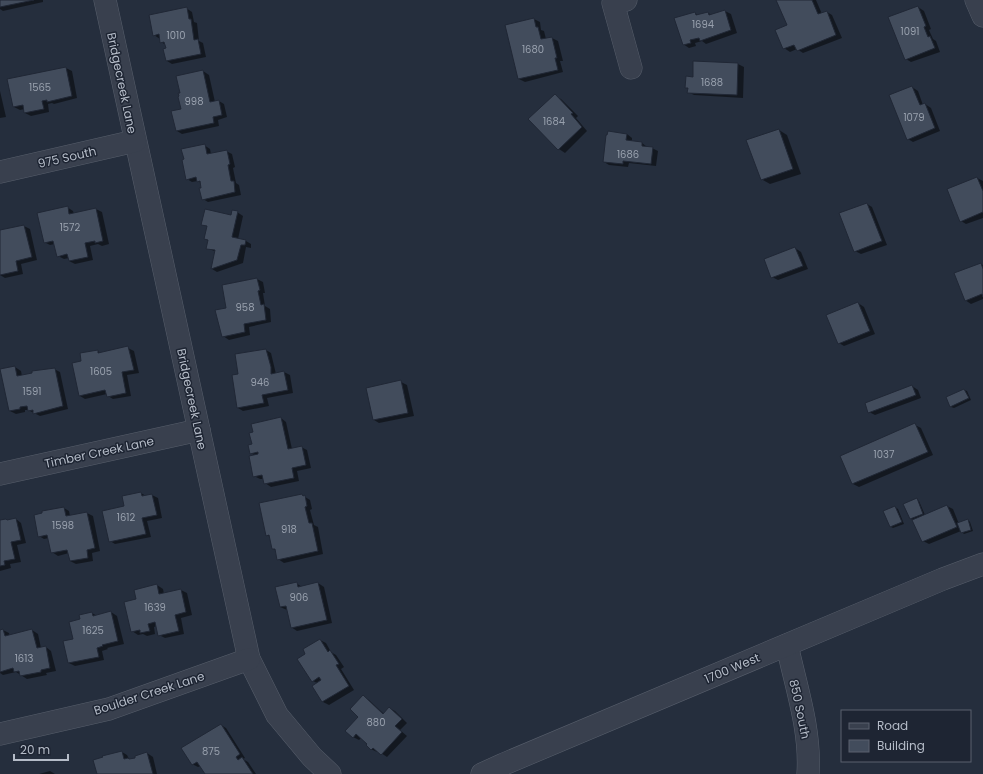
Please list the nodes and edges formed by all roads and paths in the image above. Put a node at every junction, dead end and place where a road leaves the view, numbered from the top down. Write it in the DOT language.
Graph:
graph roads {
  1 [pos="105,0"];
  2 [pos="626,0"];
  3 [pos="976,0"];
  4 [pos="983,16"];
  5 [pos="631,68"];
  6 [pos="135,141"];
  7 [pos="0,172"];
  8 [pos="199,430"];
  9 [pos="0,474"];
  10 [pos="983,564"];
  11 [pos="787,644"];
  12 [pos="249,659"];
  13 [pos="0,734"];
  14 [pos="330,774"];
  15 [pos="482,774"];
  16 [pos="808,774"];
  1 -- 6 [label="street, Bridgecreek Lane"];
  2 -- 5 [label="street"];
  3 -- 4 [label="street"];
  6 -- 7 [label="street, 975 South"];
  6 -- 8 [label="street, Bridgecreek Lane"];
  8 -- 9 [label="street, Timber Creek Lane"];
  8 -- 12 [label="street, Bridgecreek Lane"];
  10 -- 11 [label="street, 1700 West"];
  11 -- 15 [label="street, 1700 West"];
  11 -- 16 [label="street, 850 South"];
  12 -- 13 [label="street, Boulder Creek Lane"];
  12 -- 14 [label="street, Bridgecreek Lane"];
}
